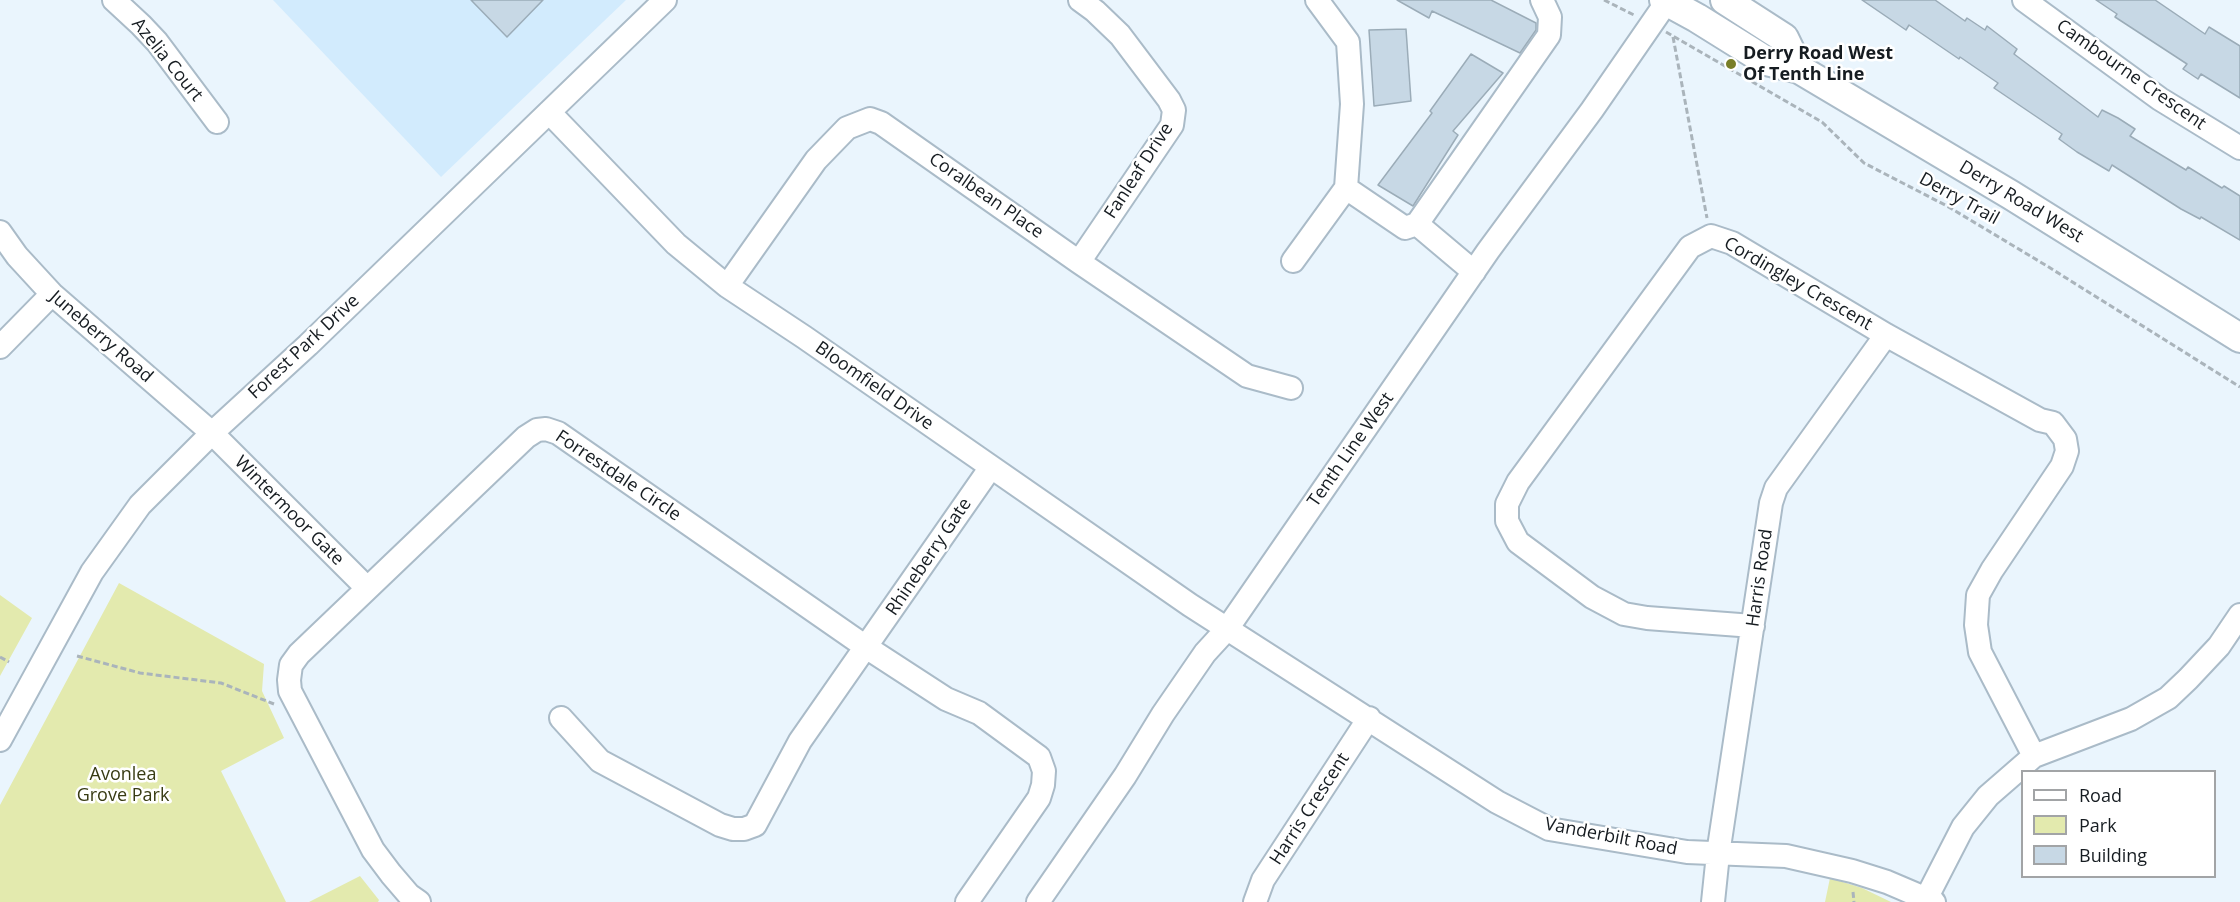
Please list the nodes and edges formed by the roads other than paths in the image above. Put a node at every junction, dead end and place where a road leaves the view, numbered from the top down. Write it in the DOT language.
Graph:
graph roads {
  1 [pos="114,0"];
  2 [pos="665,0"];
  3 [pos="1080,0"];
  4 [pos="1317,0"];
  5 [pos="1542,0"];
  6 [pos="1666,0"];
  7 [pos="1725,0"];
  8 [pos="2024,0"];
  9 [pos="1799,69"];
  10 [pos="549,112"];
  11 [pos="217,122"];
  12 [pos="2240,148"];
  13 [pos="1346,188"];
  14 [pos="1417,224"];
  15 [pos="0,232"];
  16 [pos="1293,261"];
  17 [pos="1079,262"];
  18 [pos="1474,272"];
  19 [pos="727,286"];
  20 [pos="52,294"];
  21 [pos="1886,335"];
  22 [pos="2240,338"];
  23 [pos="0,347"];
  24 [pos="1291,388"];
  25 [pos="212,433"];
  26 [pos="991,467"];
  27 [pos="367,588"];
  28 [pos="2240,615"];
  29 [pos="1753,626"];
  30 [pos="1227,628"];
  31 [pos="866,647"];
  32 [pos="561,718"];
  33 [pos="1369,718"];
  34 [pos="0,740"];
  35 [pos="2034,756"];
  36 [pos="1718,854"];
  37 [pos="1931,900"];
  38 [pos="419,902"];
  39 [pos="968,902"];
  40 [pos="1038,902"];
  41 [pos="1255,902"];
  42 [pos="1713,902"];
  1 -- 11 [label="street, Azelia Court"];
  2 -- 10 [label="street, Forest Park Drive"];
  3 -- 17 [label="street, Fanleaf Drive"];
  4 -- 13 [label="street"];
  5 -- 14 [label="street"];
  6 -- 9 [label="main road, Derry Road West"];
  6 -- 18 [label="street, Tenth Line West"];
  7 -- 9 [label="main road"];
  8 -- 12 [label="street, Cambourne Crescent"];
  9 -- 22 [label="main road, Derry Road West"];
  10 -- 19 [label="street, Bloomfield Drive"];
  10 -- 25 [label="street, Forest Park Drive"];
  13 -- 14 [label="street"];
  13 -- 16 [label="street"];
  14 -- 18 [label="street"];
  15 -- 20 [label="street, Juneberry Road"];
  17 -- 19 [label="street, Coralbean Place"];
  17 -- 24 [label="street, Coralbean Place"];
  18 -- 30 [label="street, Tenth Line West"];
  19 -- 26 [label="street, Bloomfield Drive"];
  20 -- 23 [label="street"];
  20 -- 25 [label="street, Juneberry Road"];
  21 -- 29 [label="street, Harris Road"];
  21 -- 29 [label="street, Cordingley Crescent"];
  21 -- 35 [label="street, Cordingley Crescent"];
  25 -- 27 [label="street, Wintermoor Gate"];
  25 -- 34 [label="street, Forest Park Drive"];
  26 -- 30 [label="street, Bloomfield Drive"];
  26 -- 31 [label="street, Rhineberry Gate"];
  27 -- 31 [label="street, Forrestdale Circle"];
  27 -- 38 [label="street, Forrestdale Circle"];
  28 -- 35 [label="street"];
  29 -- 36 [label="street, Harris Road"];
  30 -- 33 [label="street, Vanderbilt Road"];
  30 -- 40 [label="street, Tenth Line West"];
  31 -- 32 [label="street, Rhineberry Gate"];
  31 -- 39 [label="street, Forrestdale Circle"];
  33 -- 36 [label="street, Vanderbilt Road"];
  33 -- 41 [label="street, Harris Crescent"];
  35 -- 37 [label="street"];
  36 -- 37 [label="street, Vanderbilt Road"];
  36 -- 42 [label="street"];
}
